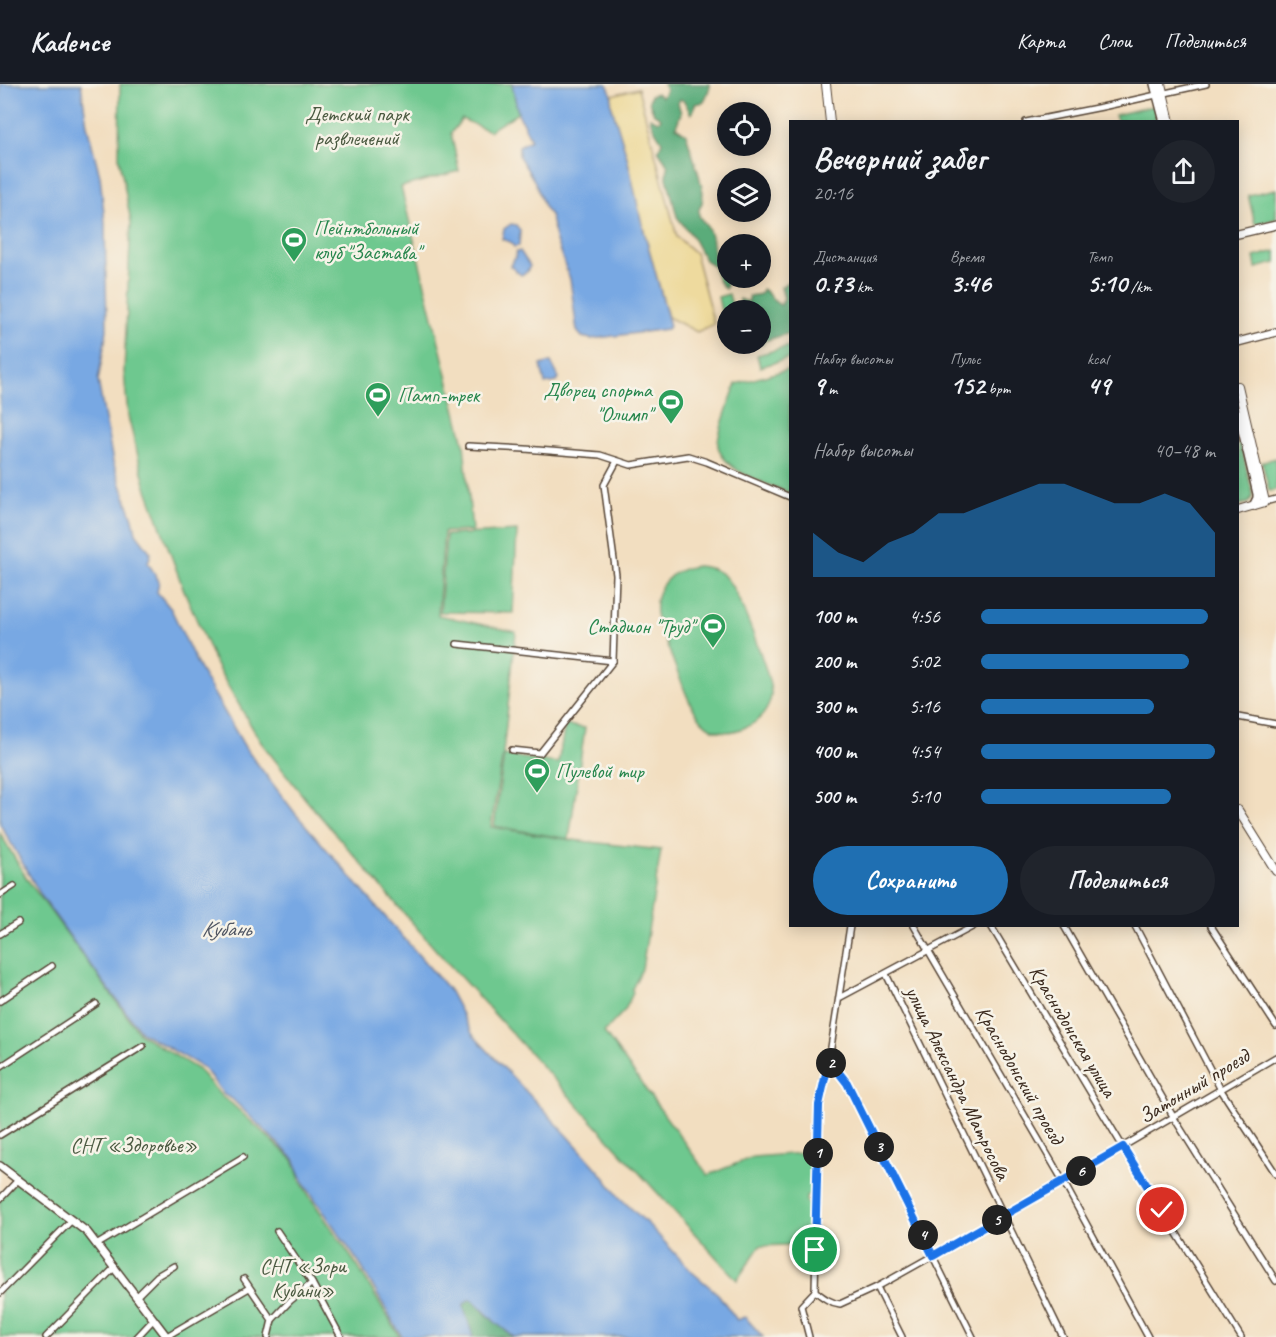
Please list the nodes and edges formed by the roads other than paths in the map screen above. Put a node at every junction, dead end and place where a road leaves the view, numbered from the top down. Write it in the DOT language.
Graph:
graph roads {
  1 [pos="826,84"];
  2 [pos="1154,84"];
  3 [pos="1161,84"];
  4 [pos="1206,84"];
  5 [pos="1160,95"];
  6 [pos="830,120"];
  7 [pos="1036,120"];
  8 [pos="1164,120"];
  9 [pos="1169,120"];
  10 [pos="1276,227"];
  11 [pos="1239,236"];
  12 [pos="1276,332"];
  13 [pos="1239,342"];
  14 [pos="1239,390"];
  15 [pos="1239,417"];
  16 [pos="468,446"];
  17 [pos="618,461"];
  18 [pos="789,497"];
  19 [pos="1276,498"];
  20 [pos="1265,502"];
  21 [pos="1253,507"];
  22 [pos="1239,510"];
  23 [pos="457,644"];
  24 [pos="614,661"];
  25 [pos="1239,717"];
  26 [pos="1276,724"];
  27 [pos="512,750"];
  28 [pos="1239,812"];
  29 [pos="1276,871"];
  30 [pos="14,886"];
  31 [pos="0,895"];
  32 [pos="18,922"];
  33 [pos="850,927"];
  34 [pos="915,927"];
  35 [pos="972,927"];
  36 [pos="992,927"];
  37 [pos="1066,927"];
  38 [pos="1136,927"];
  39 [pos="1213,927"];
  40 [pos="0,934"];
  41 [pos="928,951"];
  42 [pos="52,966"];
  43 [pos="886,974"];
  44 [pos="839,998"];
  45 [pos="0,1001"];
  46 [pos="96,1004"];
  47 [pos="1276,1026"];
  48 [pos="143,1046"];
  49 [pos="1276,1057"];
  50 [pos="829,1060"];
  51 [pos="0,1067"];
  52 [pos="1221,1090"];
  53 [pos="1174,1118"];
  54 [pos="0,1135"];
  55 [pos="1123,1147"];
  56 [pos="243,1157"];
  57 [pos="0,1166"];
  58 [pos="1276,1174"];
  59 [pos="19,1179"];
  60 [pos="1063,1181"];
  61 [pos="0,1198"];
  62 [pos="1004,1216"];
  63 [pos="72,1220"];
  64 [pos="277,1231"];
  65 [pos="98,1244"];
  66 [pos="933,1256"];
  67 [pos="174,1266"];
  68 [pos="115,1267"];
  69 [pos="244,1279"];
  70 [pos="1276,1281"];
  71 [pos="312,1283"];
  72 [pos="877,1287"];
  73 [pos="249,1288"];
  74 [pos="815,1291"];
  75 [pos="0,1293"];
  76 [pos="137,1296"];
  77 [pos="154,1319"];
  78 [pos="272,1320"];
  79 [pos="46,1337"];
  80 [pos="136,1337"];
  81 [pos="167,1337"];
  82 [pos="268,1337"];
  83 [pos="341,1337"];
  84 [pos="809,1337"];
  85 [pos="902,1337"];
  86 [pos="973,1337"];
  87 [pos="1063,1337"];
  88 [pos="1148,1337"];
  89 [pos="1241,1337"];
  1 -- 6 [label="main road"];
  2 -- 5 [label="street"];
  3 -- 5 [label="main road"];
  4 -- 5 [label="street"];
  5 -- 7 [label="street"];
  5 -- 8 [label="street"];
  5 -- 9 [label="main road"];
  10 -- 11 [label="street"];
  12 -- 13 [label="street"];
  14 -- 20 [label="main road"];
  15 -- 21 [label="street"];
  16 -- 17 [label="street"];
  17 -- 18 [label="street"];
  17 -- 24 [label="street"];
  19 -- 20 [label="street"];
  20 -- 21 [label="main road"];
  21 -- 22 [label="main road"];
  23 -- 24 [label="street"];
  24 -- 27 [label="street"];
  25 -- 26 [label="street"];
  28 -- 29 [label="main road"];
  30 -- 31 [label="street"];
  32 -- 40 [label="street"];
  33 -- 44 [label="street"];
  34 -- 41 [label="street, Краснодонский проезд"];
  35 -- 41 [label="street"];
  36 -- 55 [label="street, Краснодонская улица"];
  37 -- 53 [label="street"];
  38 -- 52 [label="street"];
  39 -- 47 [label="street"];
  41 -- 43 [label="street"];
  41 -- 60 [label="street, Краснодонский проезд"];
  42 -- 45 [label="street"];
  43 -- 44 [label="street"];
  43 -- 62 [label="street, улица Александра Матросова"];
  44 -- 50 [label="street"];
  46 -- 51 [label="street"];
  48 -- 54 [label="street"];
  49 -- 52 [label="street, Затонный проезд"];
  50 -- 66 [label="street"];
  50 -- 74 [label="street"];
  52 -- 53 [label="street, Затонный проезд"];
  52 -- 58 [label="street"];
  53 -- 55 [label="street, Затонный проезд"];
  53 -- 70 [label="street"];
  55 -- 60 [label="street, Затонный проезд"];
  55 -- 89 [label="street, Краснодонская улица"];
  56 -- 65 [label="street"];
  57 -- 59 [label="street"];
  59 -- 61 [label="street"];
  59 -- 63 [label="street"];
  60 -- 62 [label="street, Затонный проезд"];
  60 -- 88 [label="street, Краснодонский проезд"];
  62 -- 66 [label="street, Затонный проезд"];
  62 -- 87 [label="street, улица Александра Матросова"];
  63 -- 65 [label="street"];
  63 -- 75 [label="street"];
  64 -- 71 [label="street"];
  65 -- 68 [label="street"];
  66 -- 72 [label="street, Затонный проезд"];
  66 -- 86 [label="street"];
  67 -- 76 [label="street"];
  68 -- 76 [label="street"];
  68 -- 79 [label="street"];
  69 -- 73 [label="street"];
  71 -- 78 [label="street"];
  71 -- 83 [label="street"];
  72 -- 74 [label="street, Затонный проезд"];
  72 -- 85 [label="street"];
  73 -- 78 [label="street"];
  73 -- 81 [label="street"];
  74 -- 84 [label="street"];
  76 -- 77 [label="street"];
  77 -- 80 [label="street"];
  77 -- 81 [label="street"];
  78 -- 82 [label="street"];
}
